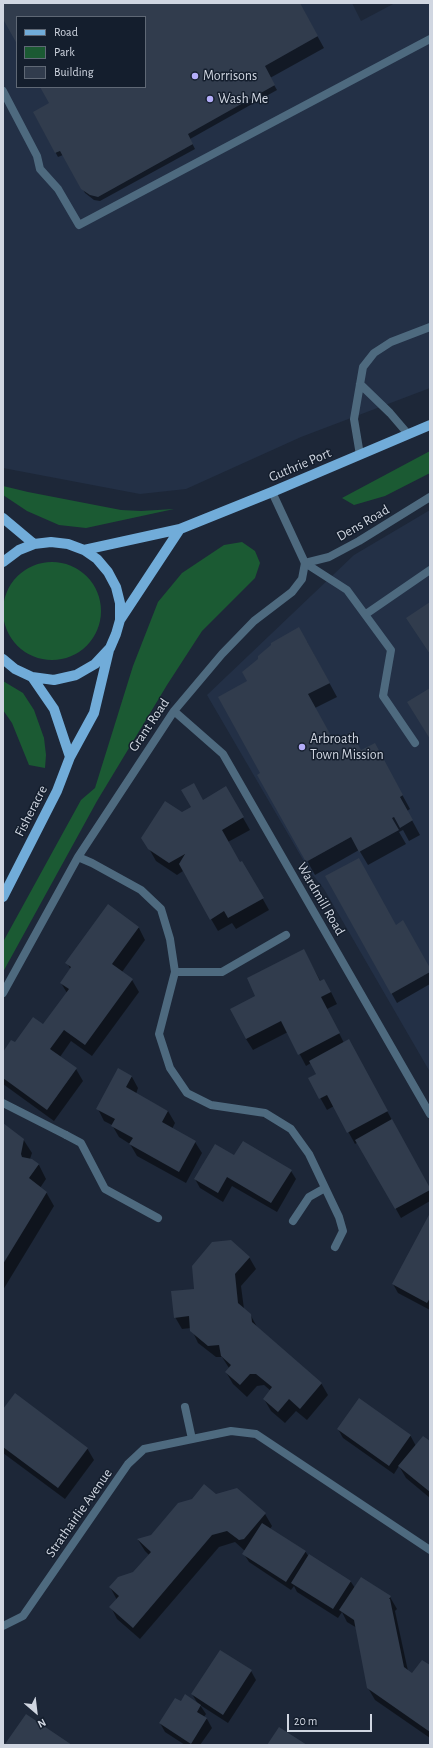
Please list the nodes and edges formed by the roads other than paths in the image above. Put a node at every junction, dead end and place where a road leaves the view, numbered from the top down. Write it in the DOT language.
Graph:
graph roads {
  1 [pos="430,39"];
  2 [pos="3,91"];
  3 [pos="430,327"];
  4 [pos="360,384"];
  5 [pos="430,425"];
  6 [pos="408,434"];
  7 [pos="360,455"];
  8 [pos="272,492"];
  9 [pos="430,497"];
  10 [pos="3,518"];
  11 [pos="180,529"];
  12 [pos="34,544"];
  13 [pos="84,550"];
  14 [pos="3,562"];
  15 [pos="305,563"];
  16 [pos="430,570"];
  17 [pos="366,614"];
  18 [pos="120,620"];
  19 [pos="110,648"];
  20 [pos="5,662"];
  21 [pos="32,677"];
  22 [pos="174,711"];
  23 [pos="415,743"];
  24 [pos="70,757"];
  25 [pos="78,857"];
  26 [pos="3,896"];
  27 [pos="286,935"];
  28 [pos="175,972"];
  29 [pos="3,993"];
  30 [pos="3,1103"];
  31 [pos="430,1114"];
  32 [pos="325,1188"];
  33 [pos="158,1218"];
  34 [pos="293,1221"];
  35 [pos="335,1247"];
  36 [pos="185,1407"];
  37 [pos="192,1439"];
  38 [pos="430,1550"];
  39 [pos="3,1626"];
  1 -- 2 [label="street"];
  3 -- 4 [label="street"];
  4 -- 6 [label="street"];
  4 -- 7 [label="street"];
  5 -- 6 [label="main road, Guthrie Port"];
  6 -- 7 [label="main road, Guthrie Port"];
  7 -- 8 [label="main road, Guthrie Port"];
  8 -- 11 [label="main road, Guthrie Port"];
  8 -- 15 [label="street"];
  9 -- 15 [label="street, Dens Road"];
  10 -- 12 [label="main road"];
  11 -- 13 [label="main road, Guthrie Port"];
  11 -- 18 [label="main road"];
  12 -- 13 [label="main road"];
  12 -- 14 [label="main road"];
  13 -- 18 [label="main road"];
  15 -- 17 [label="street"];
  15 -- 22 [label="street, Grant Road"];
  16 -- 17 [label="street"];
  17 -- 23 [label="street"];
  18 -- 19 [label="main road"];
  19 -- 21 [label="main road"];
  19 -- 24 [label="main road, Fisheracre"];
  20 -- 21 [label="main road"];
  21 -- 24 [label="main road"];
  22 -- 25 [label="street, Grant Road"];
  22 -- 31 [label="street, Wardmill Road"];
  24 -- 26 [label="main road, Fisheracre"];
  25 -- 28 [label="street"];
  25 -- 29 [label="street, Grant Road"];
  27 -- 28 [label="street"];
  28 -- 32 [label="street"];
  30 -- 33 [label="street"];
  32 -- 34 [label="street"];
  32 -- 35 [label="street"];
  36 -- 37 [label="street"];
  37 -- 38 [label="street, Strathairlie Avenue"];
  37 -- 39 [label="street, Strathairlie Avenue"];
}
